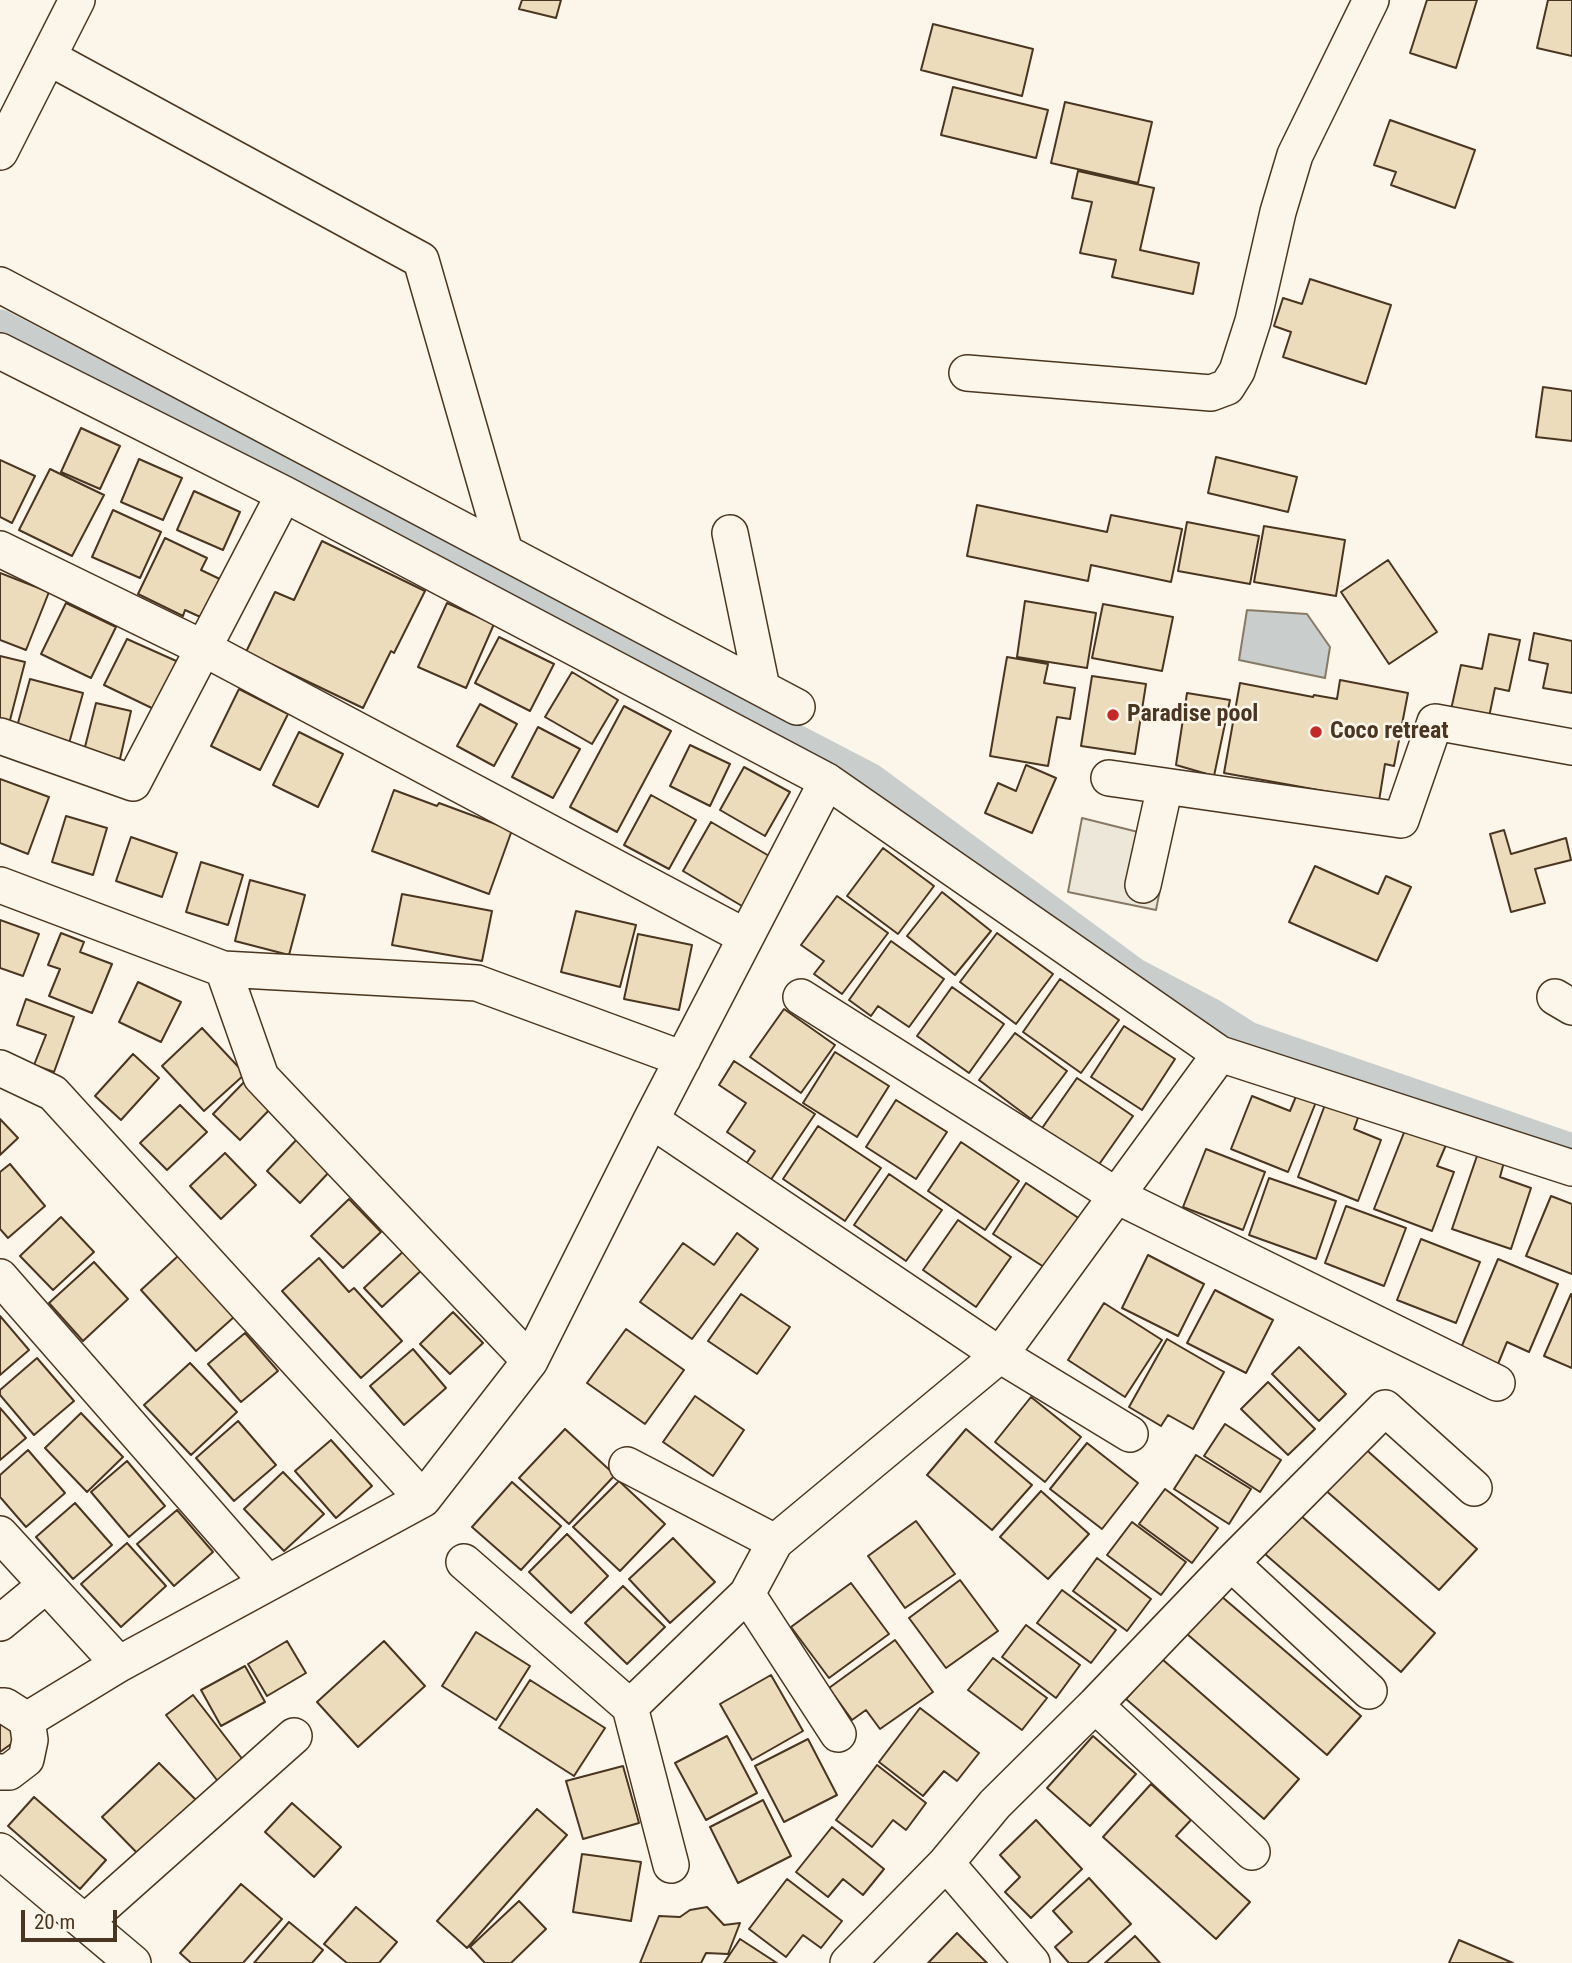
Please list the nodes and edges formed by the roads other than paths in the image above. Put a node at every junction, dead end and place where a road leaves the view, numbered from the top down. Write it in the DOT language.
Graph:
graph roads {
  1 [pos="77,0"];
  2 [pos="1371,0"];
  3 [pos="48,57"];
  4 [pos="0,152"];
  5 [pos="0,285"];
  6 [pos="0,351"];
  7 [pos="967,373"];
  8 [pos="284,494"];
  9 [pos="730,533"];
  10 [pos="0,549"];
  11 [pos="505,552"];
  12 [pos="203,648"];
  13 [pos="762,688"];
  14 [pos="797,707"];
  15 [pos="0,736"];
  16 [pos="1572,747"];
  17 [pos="1109,778"];
  18 [pos="827,781"];
  19 [pos="1165,786"];
  20 [pos="0,885"];
  21 [pos="1143,885"];
  22 [pos="746,937"];
  23 [pos="223,969"];
  24 [pos="802,997"];
  25 [pos="1220,1054"];
  26 [pos="683,1059"];
  27 [pos="0,1069"];
  28 [pos="651,1120"];
  29 [pos="1572,1168"];
  30 [pos="1117,1196"];
  31 [pos="0,1278"];
  32 [pos="1000,1354"];
  33 [pos="530,1361"];
  34 [pos="1497,1383"];
  35 [pos="1130,1434"];
  36 [pos="626,1465"];
  37 [pos="1474,1488"];
  38 [pos="423,1499"];
  39 [pos="0,1534"];
  40 [pos="775,1542"];
  41 [pos="464,1562"];
  42 [pos="1231,1563"];
  43 [pos="268,1583"];
  44 [pos="46,1585"];
  45 [pos="747,1594"];
  46 [pos="0,1623"];
  47 [pos="119,1664"];
  48 [pos="1369,1691"];
  49 [pos="1095,1705"];
  50 [pos="630,1707"];
  51 [pos="13,1713"];
  52 [pos="838,1734"];
  53 [pos="294,1736"];
  54 [pos="0,1772"];
  55 [pos="0,1851"];
  56 [pos="1252,1852"];
  57 [pos="946,1863"];
  58 [pos="671,1865"];
  59 [pos="85,1922"];
  60 [pos="133,1963"];
  61 [pos="848,1963"];
  62 [pos="1032,1963"];
  1 -- 3 [label="street"];
  2 -- 7 [label="street"];
  3 -- 4 [label="street"];
  3 -- 11 [label="street"];
  5 -- 11 [label="street"];
  6 -- 8 [label="street"];
  8 -- 12 [label="street"];
  8 -- 18 [label="street"];
  9 -- 13 [label="street"];
  10 -- 12 [label="street"];
  11 -- 13 [label="street"];
  12 -- 15 [label="street"];
  12 -- 22 [label="street"];
  13 -- 14 [label="street"];
  16 -- 19 [label="street"];
  17 -- 19 [label="street"];
  18 -- 22 [label="street"];
  18 -- 25 [label="street"];
  19 -- 21 [label="street"];
  20 -- 23 [label="street"];
  22 -- 26 [label="street"];
  23 -- 26 [label="street"];
  23 -- 33 [label="street"];
  24 -- 30 [label="street"];
  25 -- 29 [label="street"];
  25 -- 30 [label="street"];
  26 -- 28 [label="street"];
  27 -- 38 [label="street"];
  28 -- 32 [label="street"];
  28 -- 33 [label="street"];
  30 -- 32 [label="street"];
  30 -- 34 [label="street"];
  31 -- 43 [label="street"];
  32 -- 35 [label="street"];
  32 -- 40 [label="street"];
  33 -- 38 [label="street"];
  36 -- 40 [label="street"];
  37 -- 42 [label="street"];
  38 -- 43 [label="street"];
  39 -- 44 [label="street"];
  40 -- 45 [label="street"];
  41 -- 50 [label="street"];
  42 -- 48 [label="street"];
  42 -- 49 [label="street"];
  43 -- 47 [label="street"];
  44 -- 46 [label="street"];
  44 -- 47 [label="street"];
  45 -- 50 [label="street"];
  45 -- 52 [label="street"];
  47 -- 51 [label="street"];
  49 -- 56 [label="street"];
  49 -- 57 [label="street"];
  50 -- 58 [label="street"];
  51 -- 54 [label="street"];
  53 -- 59 [label="street"];
  55 -- 59 [label="street"];
  57 -- 61 [label="street"];
  57 -- 62 [label="street"];
  59 -- 60 [label="street"];
}
